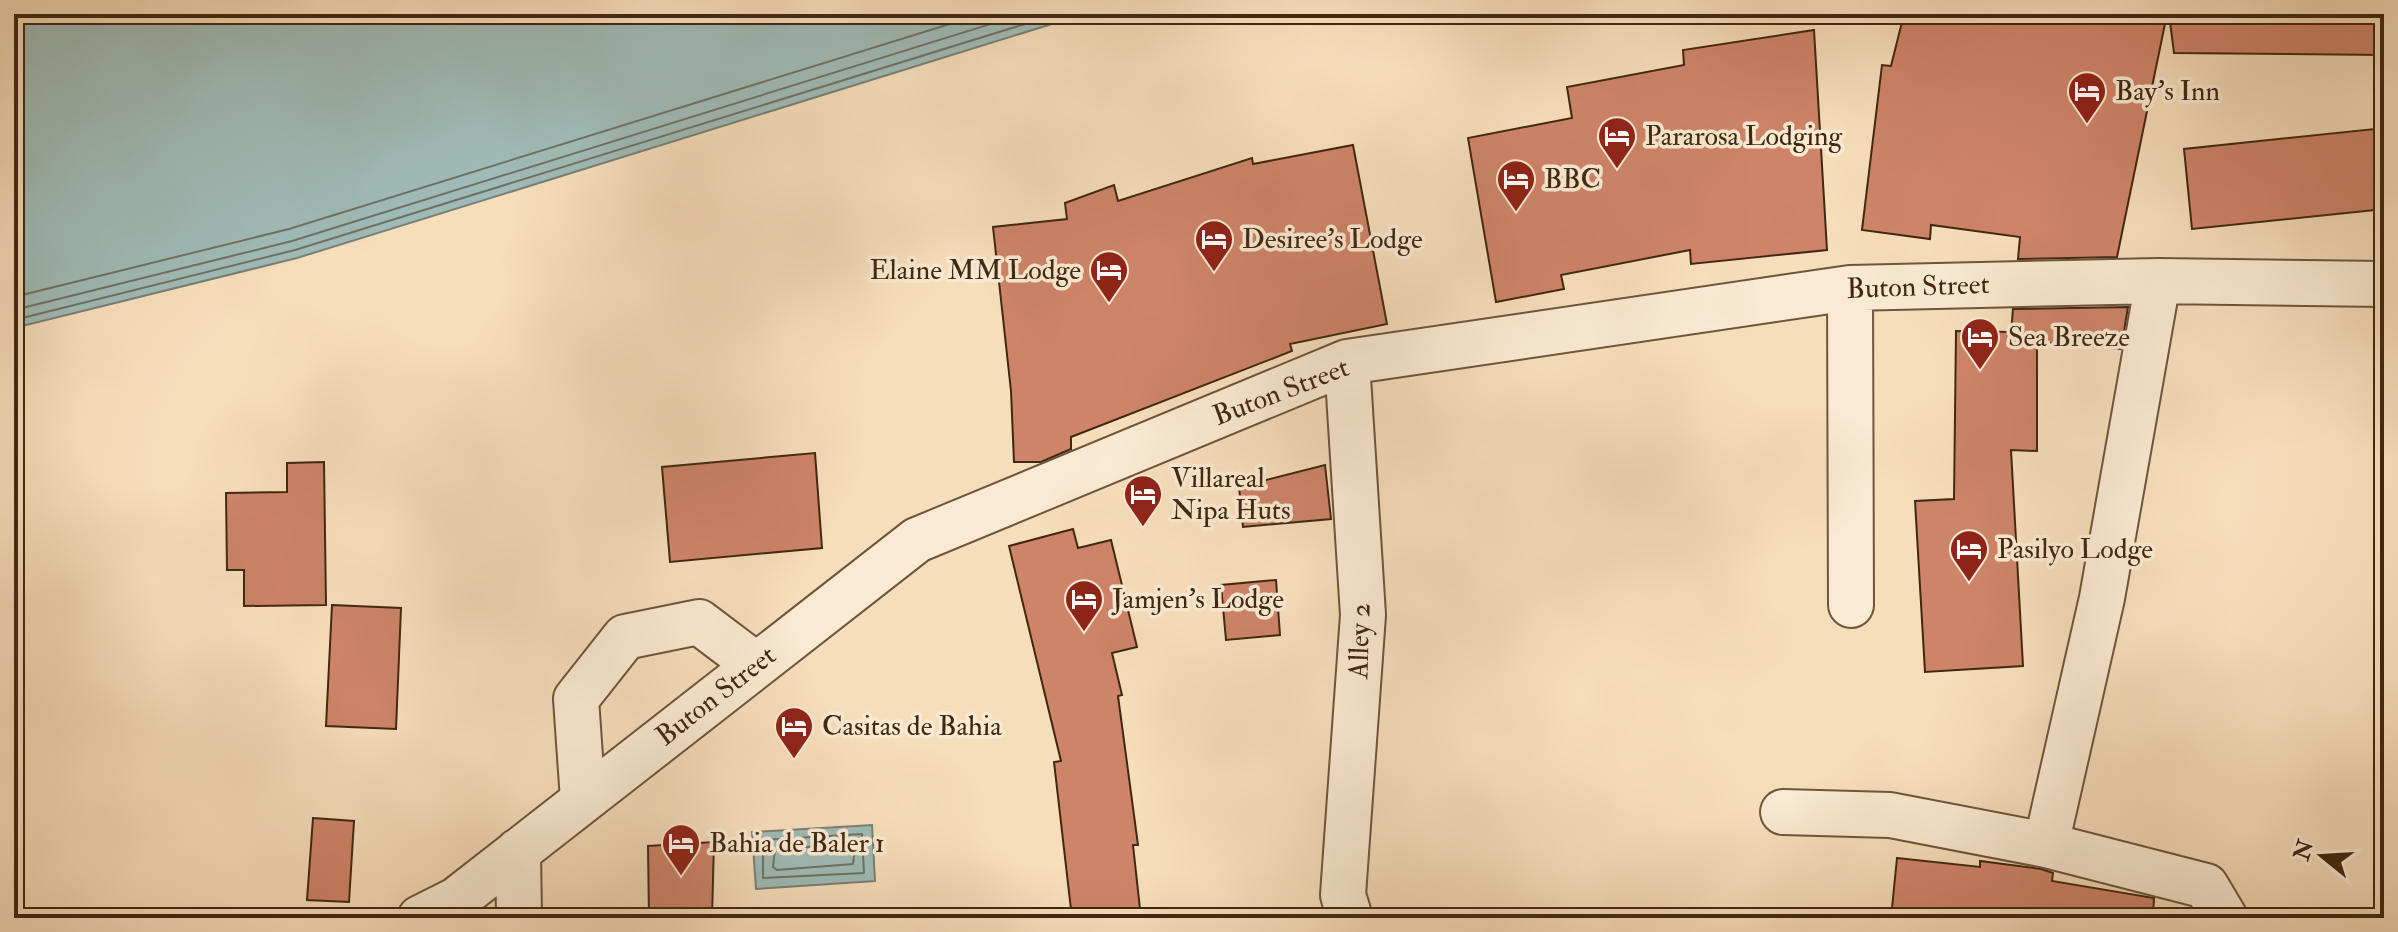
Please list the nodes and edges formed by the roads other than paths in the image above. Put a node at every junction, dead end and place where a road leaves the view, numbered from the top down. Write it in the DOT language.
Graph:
graph roads {
  1 [pos="2158,281"];
  2 [pos="2384,284"];
  3 [pos="1850,288"];
  4 [pos="1347,362"];
  5 [pos="1851,605"];
  6 [pos="756,665"];
  7 [pos="583,800"];
  8 [pos="1783,812"];
  9 [pos="2046,845"];
  10 [pos="518,851"];
  11 [pos="444,912"];
  12 [pos="519,918"];
  13 [pos="1350,918"];
  14 [pos="2225,918"];
  1 -- 2 [label="street, Buton Street"];
  1 -- 3 [label="street, Buton Street"];
  1 -- 9 [label="street"];
  3 -- 4 [label="street, Buton Street"];
  3 -- 5 [label="street"];
  4 -- 6 [label="street, Buton Street"];
  4 -- 13 [label="street, Alley 2"];
  6 -- 7 [label="street, Buton Street"];
  6 -- 7 [label="street"];
  7 -- 10 [label="street, Buton Street"];
  8 -- 9 [label="street"];
  9 -- 14 [label="street"];
  10 -- 11 [label="street, Buton Street"];
  10 -- 12 [label="street"];
}
